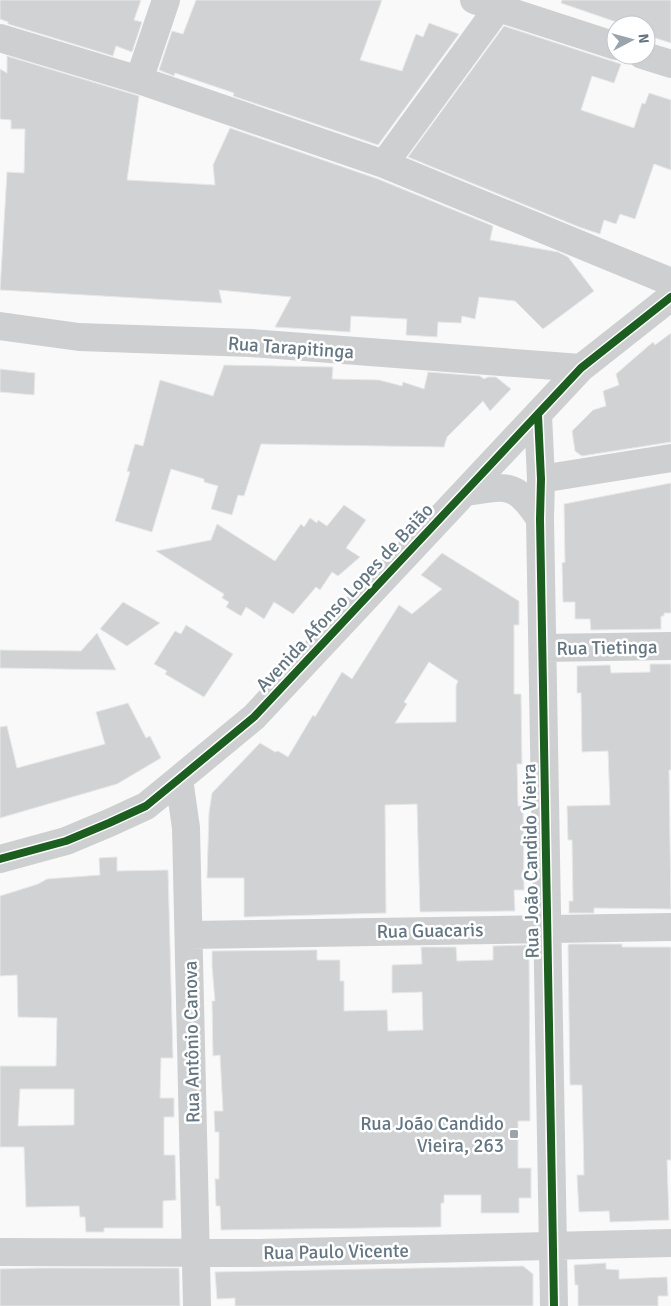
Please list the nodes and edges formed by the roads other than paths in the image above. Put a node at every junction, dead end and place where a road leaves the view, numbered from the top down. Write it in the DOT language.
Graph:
graph roads {
  1 [pos="166,0"];
  2 [pos="491,3"];
  3 [pos="0,38"];
  4 [pos="606,43"];
  5 [pos="656,59"];
  6 [pos="671,64"];
  7 [pos="139,80"];
  8 [pos="384,164"];
  9 [pos="671,282"];
  10 [pos="671,297"];
  11 [pos="0,326"];
  12 [pos="582,368"];
  13 [pos="538,415"];
  14 [pos="671,458"];
  15 [pos="541,479"];
  16 [pos="465,492"];
  17 [pos="540,518"];
  18 [pos="671,646"];
  19 [pos="543,648"];
  20 [pos="179,779"];
  21 [pos="0,859"];
  22 [pos="671,927"];
  23 [pos="548,928"];
  24 [pos="189,935"];
  25 [pos="671,1243"];
  26 [pos="553,1246"];
  27 [pos="0,1252"];
  28 [pos="196,1253"];
  29 [pos="197,1306"];
  30 [pos="554,1306"];
  1 -- 7 [label="street"];
  2 -- 4 [label="street"];
  2 -- 8 [label="street"];
  3 -- 7 [label="street"];
  5 -- 6 [label="street"];
  7 -- 8 [label="street"];
  8 -- 9 [label="street"];
  10 -- 12 [label="street, Avenida Afonso Lopes de Baião"];
  11 -- 12 [label="street, Rua Tarapitinga"];
  12 -- 13 [label="street, Avenida Afonso Lopes de Baião"];
  13 -- 15 [label="street, Rua João Candido Vieira"];
  13 -- 16 [label="street, Avenida Afonso Lopes de Baião"];
  14 -- 15 [label="street"];
  15 -- 17 [label="street, Rua João Candido Vieira"];
  16 -- 17 [label="street"];
  16 -- 20 [label="street, Avenida Afonso Lopes de Baião"];
  17 -- 19 [label="street, Rua João Candido Vieira"];
  18 -- 19 [label="street, Rua Tietinga"];
  19 -- 23 [label="street, Rua João Candido Vieira"];
  20 -- 21 [label="street, Avenida Afonso Lopes de Baião"];
  20 -- 24 [label="street, Rua Antônio Canova"];
  22 -- 23 [label="street, Rua Guacaris"];
  23 -- 24 [label="street, Rua Guacaris"];
  23 -- 26 [label="street, Rua João Candido Vieira"];
  24 -- 28 [label="street, Rua Antônio Canova"];
  25 -- 26 [label="street, Rua Paulo Vicente"];
  26 -- 28 [label="street, Rua Paulo Vicente"];
  26 -- 30 [label="street, Rua João Candido Vieira"];
  27 -- 28 [label="street, Rua Paulo Vicente"];
  28 -- 29 [label="street, Rua Antônio Canova"];
}
